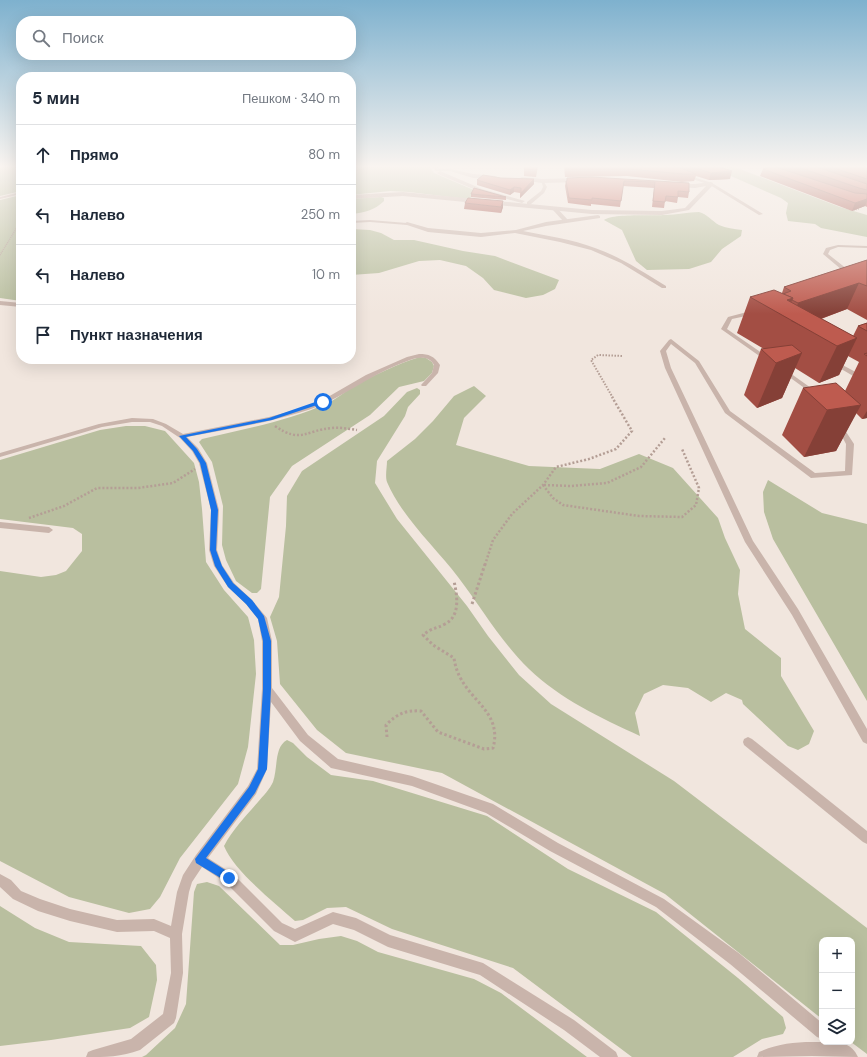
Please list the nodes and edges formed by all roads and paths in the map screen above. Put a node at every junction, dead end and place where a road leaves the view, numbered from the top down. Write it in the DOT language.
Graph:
graph roads {
  1 [pos="561,215"];
  2 [pos="611,215"];
  3 [pos="566,221"];
  4 [pos="356,222"];
  5 [pos="407,224"];
  6 [pos="16,229"];
  7 [pos="515,231"];
  8 [pos="867,247"];
  9 [pos="0,255"];
  10 [pos="856,278"];
  11 [pos="664,288"];
  12 [pos="0,303"];
  13 [pos="16,305"];
  14 [pos="761,321"];
  15 [pos="623,356"];
  16 [pos="829,359"];
  17 [pos="867,380"];
  18 [pos="424,386"];
  19 [pos="820,396"];
  20 [pos="270,419"];
  21 [pos="837,420"];
  22 [pos="357,430"];
  23 [pos="182,436"];
  24 [pos="665,438"];
  25 [pos="682,449"];
  26 [pos="0,455"];
  27 [pos="203,463"];
  28 [pos="543,484"];
  29 [pos="28,518"];
  30 [pos="0,525"];
  31 [pos="48,530"];
  32 [pos="454,581"];
  33 [pos="472,604"];
  34 [pos="267,689"];
  35 [pos="387,737"];
  36 [pos="867,739"];
  37 [pos="748,742"];
  38 [pos="867,838"];
  39 [pos="200,859"];
  40 [pos="0,880"];
  41 [pos="176,934"];
  42 [pos="819,1029"];
  43 [pos="842,1049"];
  44 [pos="93,1057"];
  45 [pos="612,1057"];
  46 [pos="764,1057"];
  1 -- 3 [label="lane"];
  2 -- 3 [label="street"];
  3 -- 7 [label="street"];
  4 -- 5 [label="lane"];
  5 -- 7 [label="street"];
  6 -- 9 [label="path"];
  7 -- 11 [label="street"];
  8 -- 10 [label="lane"];
  12 -- 13 [label="lane"];
  14 -- 19 [label="lane"];
  15 -- 28 [label="path"];
  16 -- 17 [label="lane"];
  18 -- 20 [label="lane"];
  20 -- 22 [label="path"];
  20 -- 23 [label="lane"];
  21 -- 36 [label="lane"];
  23 -- 26 [label="lane"];
  23 -- 27 [label="lane"];
  24 -- 28 [label="path"];
  25 -- 28 [label="path"];
  27 -- 29 [label="path"];
  27 -- 34 [label="lane"];
  28 -- 33 [label="path"];
  30 -- 31 [label="lane"];
  32 -- 35 [label="path"];
  34 -- 39 [label="lane"];
  34 -- 42 [label="lane"];
  37 -- 38 [label="lane"];
  39 -- 41 [label="lane"];
  39 -- 45 [label="lane"];
  40 -- 41 [label="lane"];
  41 -- 44 [label="lane"];
  43 -- 46 [label="lane"];
}
